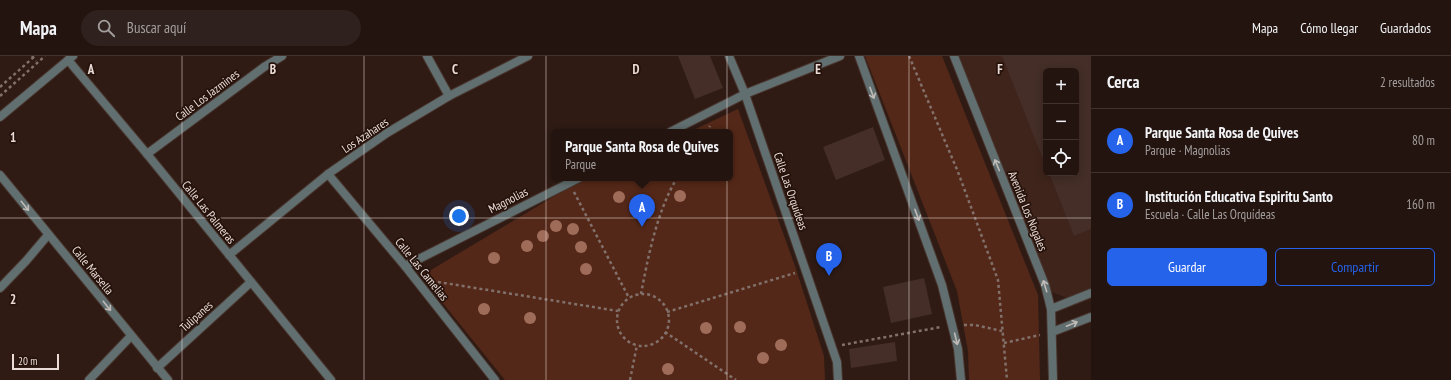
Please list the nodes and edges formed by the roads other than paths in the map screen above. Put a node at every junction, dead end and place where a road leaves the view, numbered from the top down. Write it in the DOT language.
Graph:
graph roads {
  1 [pos="282,56"];
  2 [pos="427,56"];
  3 [pos="528,56"];
  4 [pos="729,56"];
  5 [pos="840,56"];
  6 [pos="859,56"];
  7 [pos="954,56"];
  8 [pos="70,58"];
  9 [pos="745,94"];
  10 [pos="449,96"];
  11 [pos="0,117"];
  12 [pos="676,129"];
  13 [pos="147,154"];
  14 [pos="328,174"];
  15 [pos="0,176"];
  16 [pos="574,181"];
  17 [pos="48,235"];
  18 [pos="229,255"];
  19 [pos="405,266"];
  20 [pos="251,282"];
  21 [pos="0,288"];
  22 [pos="1091,292"];
  23 [pos="1051,309"];
  24 [pos="1091,317"];
  25 [pos="1052,332"];
  26 [pos="131,336"];
  27 [pos="157,368"];
  28 [pos="89,380"];
  29 [pos="168,380"];
  30 [pos="331,380"];
  31 [pos="495,380"];
  32 [pos="838,380"];
  33 [pos="961,380"];
  34 [pos="1053,380"];
  1 -- 13 [label="street, Calle Los Jazmines"];
  2 -- 10 [label="street"];
  3 -- 10 [label="street, Los Azahares"];
  4 -- 9 [label="street, Calle Las Orquídeas"];
  5 -- 9 [label="street"];
  6 -- 33 [label="street, one-way"];
  23 -- 7 [label="street, Avenida Los Nogales, one-way"];
  8 -- 11 [label="street"];
  8 -- 13 [label="street, Calle Las Palmeras"];
  9 -- 12 [label="street"];
  9 -- 32 [label="street, Calle Las Orquídeas"];
  10 -- 14 [label="street, Los Azahares"];
  13 -- 18 [label="street, Calle Las Palmeras"];
  14 -- 18 [label="street, Los Azahares"];
  14 -- 19 [label="street, Calle Las Camelias"];
  15 -- 17 [label="street, Calle Marsella, one-way"];
  16 -- 19 [label="street, Magnolias"];
  17 -- 21 [label="street"];
  17 -- 26 [label="street, Calle Marsella, one-way"];
  18 -- 20 [label="street, Calle Las Palmeras"];
  19 -- 31 [label="street, Calle Las Camelias"];
  20 -- 27 [label="street, Tulipanes"];
  20 -- 30 [label="street, Calle Las Palmeras"];
  22 -- 23 [label="street"];
  23 -- 25 [label="street, Avenida Los Nogales"];
  25 -- 24 [label="street, one-way"];
  25 -- 34 [label="street, Avenida Los Nogales"];
  26 -- 27 [label="street, Calle Marsella"];
  26 -- 28 [label="street"];
  27 -- 29 [label="street, Calle Marsella"];
}
